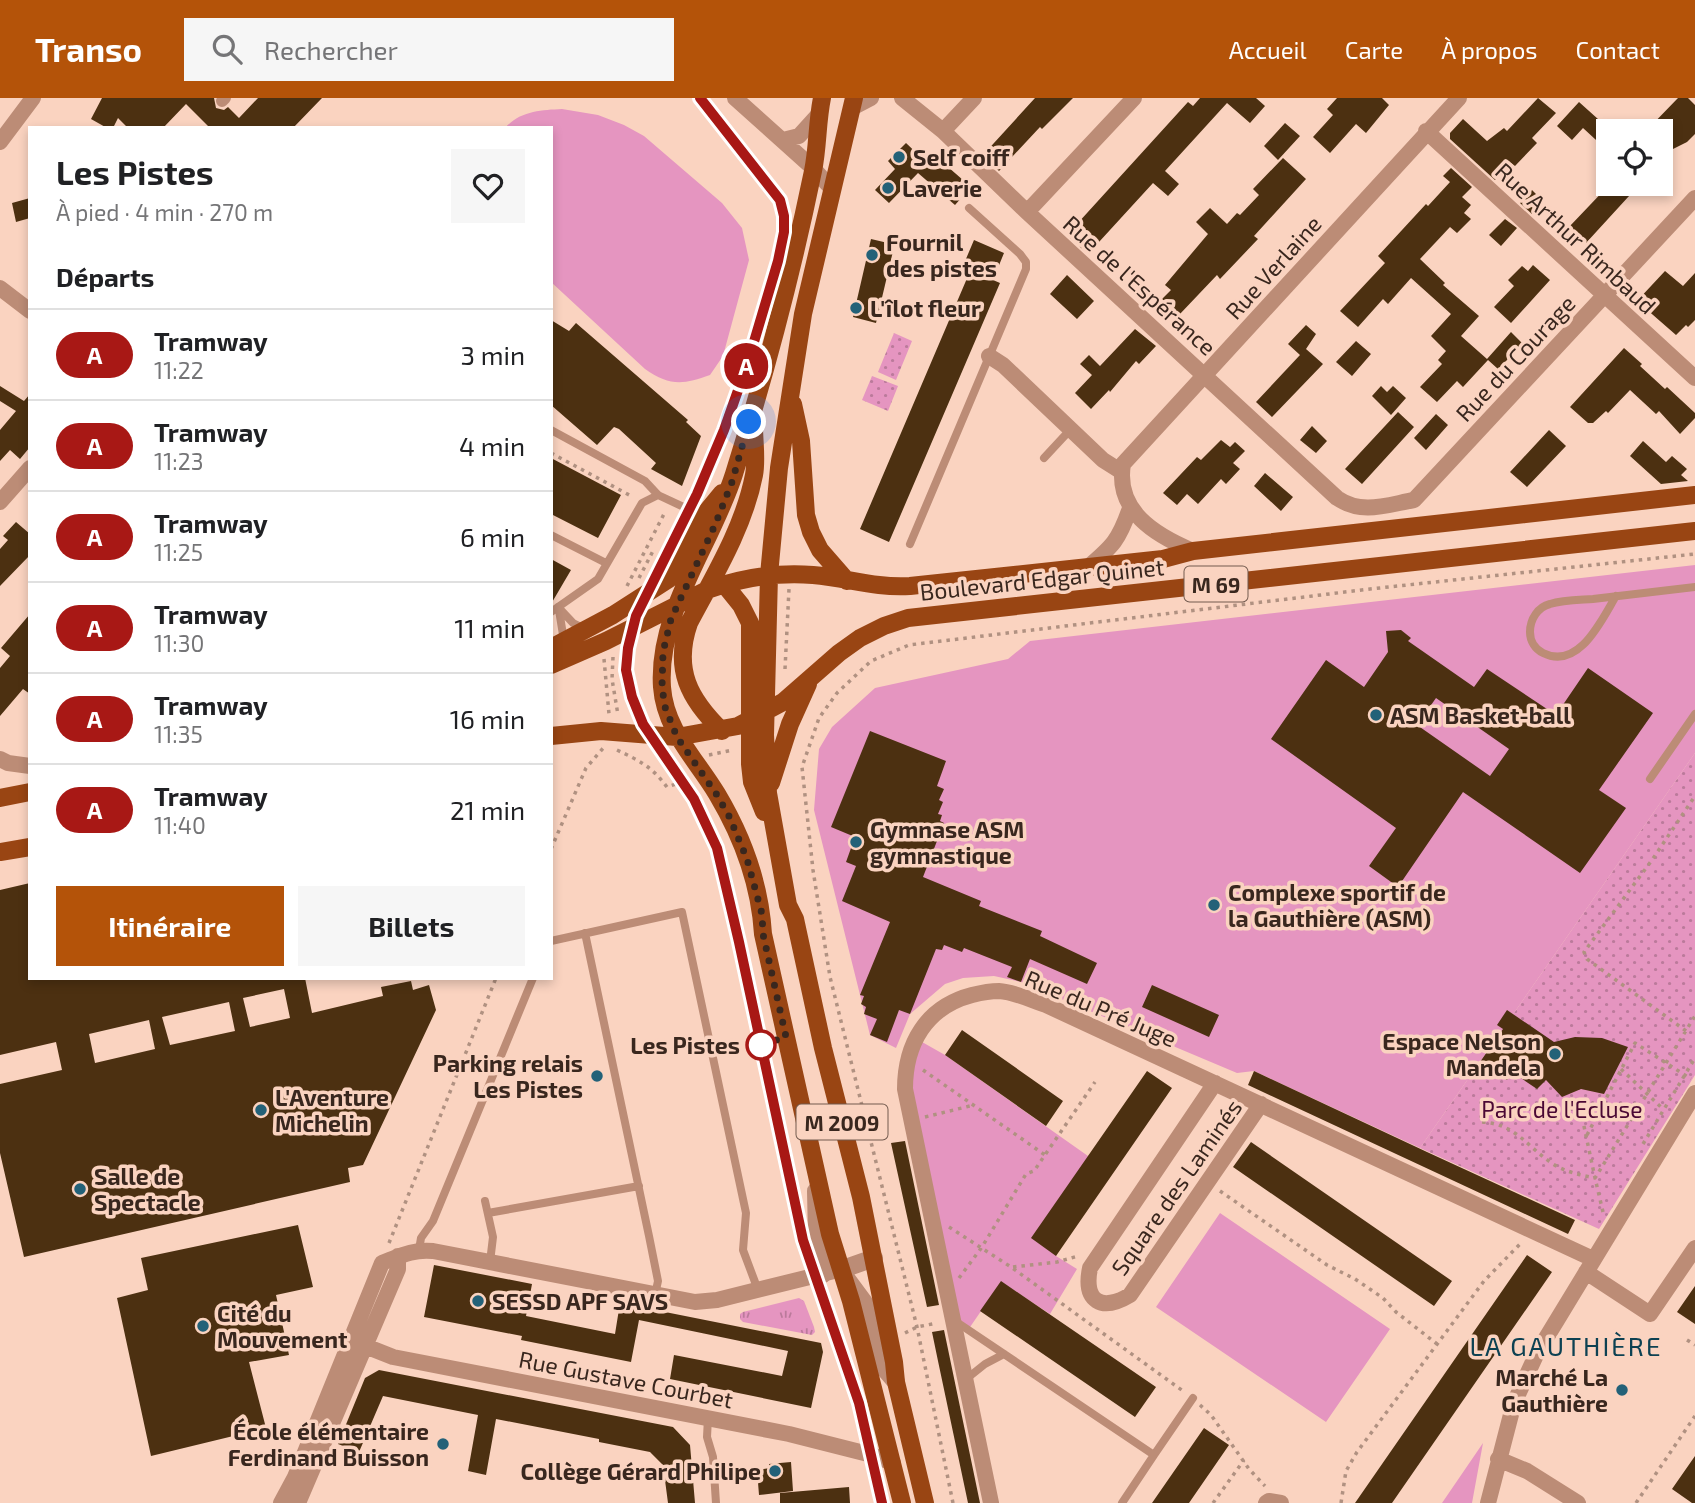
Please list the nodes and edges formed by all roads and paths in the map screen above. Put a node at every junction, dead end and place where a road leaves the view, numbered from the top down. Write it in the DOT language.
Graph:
graph roads {
  1 [pos="33,98"];
  2 [pos="735,98"];
  3 [pos="871,98"];
  4 [pos="902,98"];
  5 [pos="974,98"];
  6 [pos="1134,98"];
  7 [pos="1459,98"];
  8 [pos="853,103"];
  9 [pos="820,106"];
  10 [pos="943,131"];
  11 [pos="1426,131"];
  12 [pos="783,140"];
  13 [pos="0,142"];
  14 [pos="813,168"];
  15 [pos="831,188"];
  16 [pos="1695,198"];
  17 [pos="969,208"];
  18 [pos="1027,212"];
  19 [pos="0,288"];
  20 [pos="1604,296"];
  21 [pos="28,309"];
  22 [pos="989,356"];
  23 [pos="1206,376"];
  24 [pos="1695,378"];
  25 [pos="790,393"];
  26 [pos="754,404"];
  27 [pos="1070,430"];
  28 [pos="553,431"];
  29 [pos="553,454"];
  30 [pos="1044,458"];
  31 [pos="28,470"];
  32 [pos="1122,472"];
  33 [pos="732,482"];
  34 [pos="658,495"];
  35 [pos="1695,495"];
  36 [pos="670,501"];
  37 [pos="0,502"];
  38 [pos="642,503"];
  39 [pos="1348,505"];
  40 [pos="1130,508"];
  41 [pos="703,516"];
  42 [pos="1695,531"];
  43 [pos="553,536"];
  44 [pos="910,544"];
  45 [pos="1193,551"];
  46 [pos="1695,555"];
  47 [pos="606,563"];
  48 [pos="1087,568"];
  49 [pos="769,575"];
  50 [pos="847,581"];
  51 [pos="715,587"];
  52 [pos="1695,587"];
  53 [pos="626,589"];
  54 [pos="1616,596"];
  55 [pos="678,603"];
  56 [pos="555,609"];
  57 [pos="586,629"];
  58 [pos="606,641"];
  59 [pos="558,645"];
  60 [pos="553,664"];
  61 [pos="810,679"];
  62 [pos="766,712"];
  63 [pos="1695,714"];
  64 [pos="749,721"];
  65 [pos="722,730"];
  66 [pos="607,731"];
  67 [pos="553,736"];
  68 [pos="677,737"];
  69 [pos="0,759"];
  70 [pos="28,765"];
  71 [pos="1650,779"];
  72 [pos="28,792"];
  73 [pos="768,793"];
  74 [pos="1695,796"];
  75 [pos="0,798"];
  76 [pos="775,838"];
  77 [pos="553,844"];
  78 [pos="28,847"];
  79 [pos="0,852"];
  80 [pos="584,933"];
  81 [pos="553,941"];
  82 [pos="495,980"];
  83 [pos="532,980"];
  84 [pos="1695,1016"];
  85 [pos="1686,1031"];
  86 [pos="907,1059"];
  87 [pos="1667,1063"];
  88 [pos="1621,1069"];
  89 [pos="1695,1081"];
  90 [pos="1095,1082"];
  91 [pos="1215,1083"];
  92 [pos="1695,1093"];
  93 [pos="1647,1095"];
  94 [pos="1578,1098"];
  95 [pos="1261,1104"];
  96 [pos="974,1105"];
  97 [pos="911,1121"];
  98 [pos="1677,1121"];
  99 [pos="1482,1122"];
  100 [pos="1586,1137"];
  101 [pos="1045,1154"];
  102 [pos="1595,1178"];
  103 [pos="1207,1182"];
  104 [pos="639,1186"];
  105 [pos="485,1201"];
  106 [pos="488,1213"];
  107 [pos="933,1216"];
  108 [pos="1533,1231"];
  109 [pos="1608,1233"];
  110 [pos="982,1247"];
  111 [pos="1695,1248"];
  112 [pos="419,1250"];
  113 [pos="1099,1255"];
  114 [pos="398,1256"];
  115 [pos="874,1258"];
  116 [pos="490,1262"];
  117 [pos="1590,1265"];
  118 [pos="1011,1267"];
  119 [pos="831,1272"];
  120 [pos="758,1290"];
  121 [pos="948,1294"];
  122 [pos="655,1295"];
  123 [pos="953,1320"];
  124 [pos="917,1327"];
  125 [pos="1687,1340"];
  126 [pos="890,1342"];
  127 [pos="357,1343"];
  128 [pos="1437,1344"];
  129 [pos="1695,1345"];
  130 [pos="1004,1354"];
  131 [pos="965,1380"];
  132 [pos="896,1382"];
  133 [pos="1193,1398"];
  134 [pos="1695,1416"];
  135 [pos="708,1418"];
  136 [pos="1154,1455"];
  137 [pos="1244,1460"];
  138 [pos="1498,1460"];
  139 [pos="893,1463"];
  140 [pos="281,1503"];
  141 [pos="298,1503"];
  142 [pos="716,1503"];
  143 [pos="902,1503"];
  144 [pos="925,1503"];
  145 [pos="953,1503"];
  146 [pos="991,1503"];
  147 [pos="1122,1503"];
  148 [pos="1213,1503"];
  149 [pos="1266,1503"];
  150 [pos="1280,1503"];
  151 [pos="1341,1503"];
  152 [pos="1488,1503"];
  153 [pos="1578,1503"];
  154 [pos="1636,1503"];
  1 -- 13 [label="street"];
  2 -- 12 [label="street"];
  3 -- 8 [label="street"];
  4 -- 10 [label="street, Rue de l'Espérance"];
  5 -- 10 [label="street"];
  6 -- 18 [label="street"];
  7 -- 11 [label="street, Rue Verlaine"];
  8 -- 15 [label="main road, M 2009"];
  9 -- 12 [label="street"];
  9 -- 14 [label="main road, M 2009"];
  10 -- 18 [label="street, Rue de l'Espérance"];
  11 -- 20 [label="street, Rue Arthur Rimbaud"];
  11 -- 23 [label="street, Rue Verlaine"];
  12 -- 14 [label="street"];
  14 -- 15 [label="street"];
  14 -- 26 [label="main road, M 2009"];
  15 -- 25 [label="main road, M 2009"];
  16 -- 20 [label="street, Rue du Courage"];
  17 -- 22 [label="lane"];
  18 -- 23 [label="street, Rue de l'Espérance"];
  19 -- 21 [label="street"];
  20 -- 24 [label="street, Rue Arthur Rimbaud"];
  20 -- 39 [label="street, Rue du Courage"];
  22 -- 27 [label="street"];
  22 -- 44 [label="lane"];
  23 -- 32 [label="street, Rue Verlaine"];
  23 -- 39 [label="street, Rue de l'Espérance"];
  25 -- 49 [label="main road, M 2009"];
  25 -- 50 [label="main road"];
  26 -- 33 [label="main road, M 2009"];
  26 -- 51 [label="main road"];
  27 -- 30 [label="lane"];
  27 -- 32 [label="street"];
  28 -- 34 [label="lane"];
  29 -- 38 [label="path"];
  31 -- 37 [label="street"];
  32 -- 40 [label="street"];
  33 -- 41 [label="main road"];
  33 -- 55 [label="main road, M 2009"];
  34 -- 36 [label="lane"];
  34 -- 38 [label="lane"];
  35 -- 45 [label="main road, Boulevard Edgar Quinet / M 69"];
  36 -- 41 [label="lane"];
  36 -- 53 [label="path"];
  38 -- 47 [label="lane"];
  40 -- 45 [label="street"];
  40 -- 48 [label="street"];
  41 -- 57 [label="main road"];
  42 -- 61 [label="main road, Boulevard Edgar Quinet / M 69"];
  43 -- 47 [label="lane"];
  45 -- 48 [label="main road, Boulevard Edgar Quinet / M 69"];
  46 -- 124 [label="path"];
  47 -- 56 [label="lane"];
  48 -- 50 [label="main road, Boulevard Edgar Quinet / M 69"];
  49 -- 50 [label="main road, M 69"];
  49 -- 51 [label="main road, M 69"];
  49 -- 62 [label="main road, M 2009"];
  51 -- 55 [label="main road, M 69"];
  51 -- 64 [label="main road"];
  51 -- 65 [label="main road"];
  52 -- 54 [label="lane"];
  54 -- 54 [label="lane"];
  55 -- 58 [label="main road, M 69"];
  55 -- 68 [label="main road, M 2009"];
  56 -- 57 [label="lane"];
  56 -- 59 [label="lane"];
  57 -- 59 [label="main road"];
  58 -- 60 [label="main road, M 69"];
  58 -- 66 [label="path"];
  61 -- 62 [label="main road, Boulevard Edgar Quinet / M 69"];
  61 -- 73 [label="main road"];
  62 -- 64 [label="main road, Boulevard Edgar Quinet / M 69"];
  62 -- 73 [label="main road, M 2009"];
  63 -- 71 [label="lane"];
  64 -- 65 [label="main road, Boulevard Edgar Quinet / M 69"];
  64 -- 76 [label="main road"];
  65 -- 68 [label="main road, Boulevard Edgar Quinet / M 69"];
  66 -- 67 [label="main road, M 69"];
  66 -- 68 [label="main road, M 69"];
  66 -- 77 [label="path"];
  68 -- 119 [label="main road, M 2009"];
  69 -- 70 [label="street"];
  72 -- 75 [label="main road"];
  73 -- 76 [label="main road, M 2009"];
  74 -- 85 [label="path"];
  76 -- 115 [label="main road, M 2009"];
  78 -- 79 [label="main road"];
  80 -- 81 [label="lane"];
  80 -- 104 [label="lane"];
  80 -- 120 [label="lane"];
  82 -- 114 [label="path"];
  83 -- 112 [label="lane"];
  84 -- 85 [label="path"];
  85 -- 87 [label="path"];
  86 -- 91 [label="street, Rue du Pré Juge"];
  86 -- 96 [label="path"];
  86 -- 97 [label="street, Rue du Pré Juge"];
  87 -- 88 [label="path"];
  87 -- 89 [label="path"];
  87 -- 93 [label="path"];
  88 -- 93 [label="path"];
  88 -- 100 [label="path"];
  90 -- 101 [label="path"];
  91 -- 95 [label="street, Rue du Pré Juge"];
  91 -- 113 [label="street, Square des Laminés"];
  92 -- 98 [label="street"];
  93 -- 98 [label="path"];
  93 -- 102 [label="path"];
  94 -- 100 [label="path"];
  95 -- 103 [label="street, Square des Laminés"];
  95 -- 108 [label="street, Rue du Pré Juge"];
  96 -- 97 [label="path"];
  96 -- 101 [label="path"];
  97 -- 107 [label="street, Rue du Pré Juge"];
  98 -- 109 [label="street"];
  99 -- 102 [label="path"];
  100 -- 102 [label="path"];
  101 -- 110 [label="path"];
  102 -- 109 [label="path"];
  103 -- 113 [label="street, Square des Laminés"];
  103 -- 128 [label="path"];
  104 -- 106 [label="lane"];
  104 -- 122 [label="lane"];
  105 -- 106 [label="lane"];
  106 -- 116 [label="lane"];
  107 -- 110 [label="path"];
  107 -- 121 [label="street, Rue du Pré Juge"];
  108 -- 117 [label="street, Rue du Pré Juge"];
  108 -- 128 [label="path"];
  109 -- 117 [label="street"];
  110 -- 118 [label="path"];
  110 -- 121 [label="path"];
  111 -- 117 [label="street, Rue du Pré Juge"];
  112 -- 114 [label="street"];
  112 -- 116 [label="street"];
  113 -- 118 [label="path"];
  114 -- 127 [label="street"];
  115 -- 119 [label="street"];
  115 -- 126 [label="main road, M 2009"];
  116 -- 122 [label="street"];
  117 -- 138 [label="street"];
  118 -- 133 [label="path"];
  119 -- 120 [label="street"];
  119 -- 132 [label="street"];
  119 -- 139 [label="main road, M 2009"];
  120 -- 122 [label="street"];
  121 -- 123 [label="street, Rue du Pré Juge"];
  123 -- 124 [label="path"];
  123 -- 130 [label="lane"];
  123 -- 131 [label="street, Rue du Pré Juge"];
  124 -- 126 [label="path"];
  124 -- 145 [label="path"];
  125 -- 129 [label="path"];
  126 -- 132 [label="main road, M 2009"];
  127 -- 135 [label="street, Rue Gustave Courbet"];
  127 -- 140 [label="street"];
  127 -- 141 [label="street"];
  128 -- 151 [label="path"];
  130 -- 131 [label="lane"];
  130 -- 136 [label="lane"];
  131 -- 146 [label="street, Rue du Pré Juge"];
  132 -- 144 [label="main road, M 2009"];
  133 -- 136 [label="lane"];
  133 -- 137 [label="path"];
  134 -- 154 [label="path"];
  135 -- 139 [label="street, Rue Gustave Courbet"];
  135 -- 142 [label="lane"];
  136 -- 147 [label="lane"];
  137 -- 148 [label="path"];
  137 -- 150 [label="path"];
  138 -- 152 [label="street"];
  138 -- 153 [label="street"];
  139 -- 143 [label="main road, M 2009"];
  149 -- 150 [label="street"];
}
